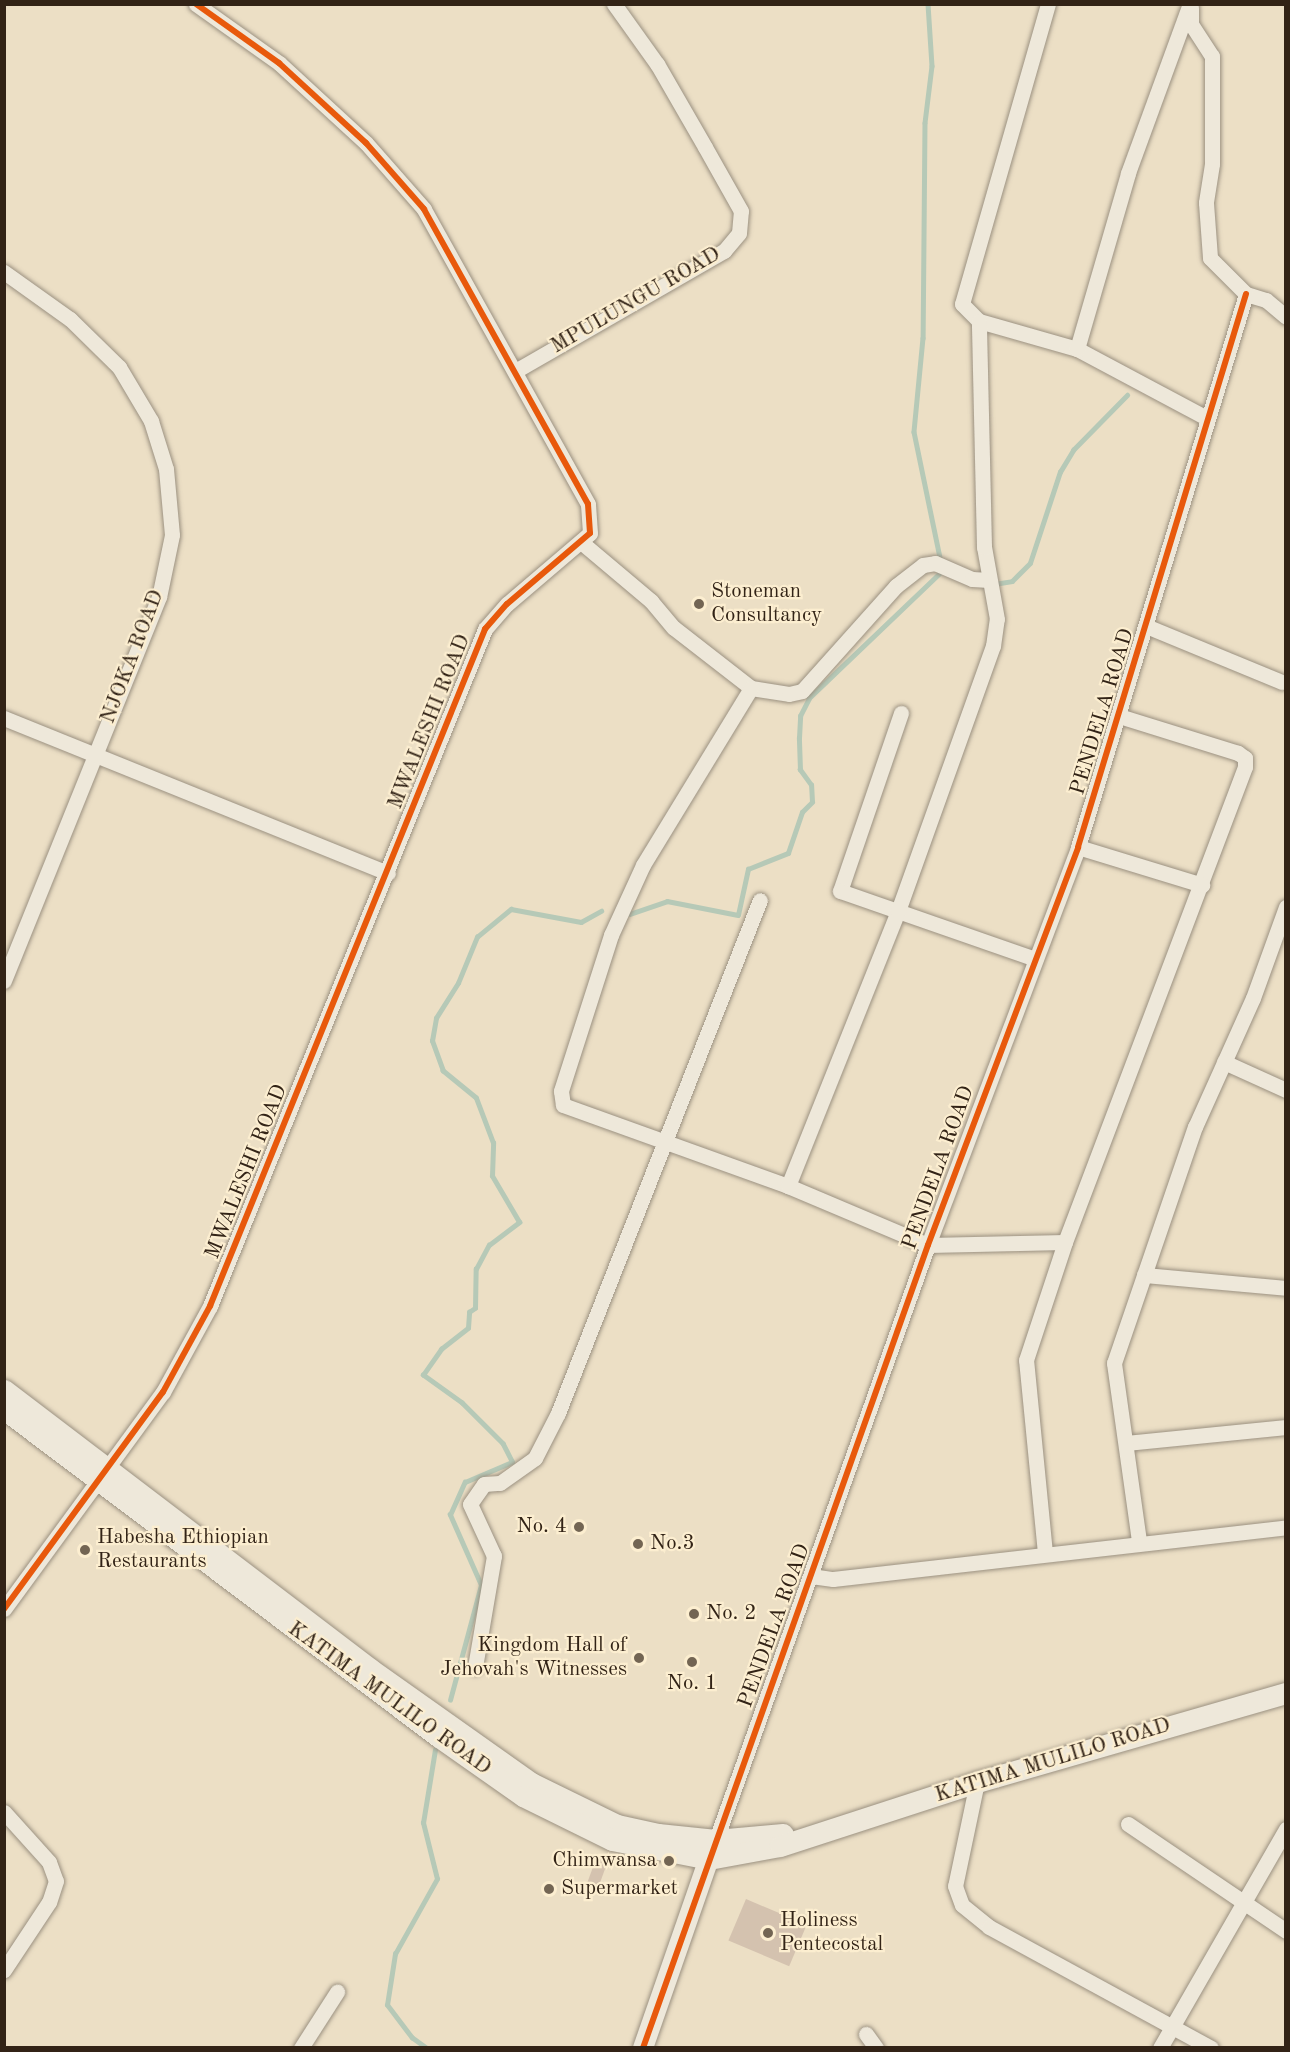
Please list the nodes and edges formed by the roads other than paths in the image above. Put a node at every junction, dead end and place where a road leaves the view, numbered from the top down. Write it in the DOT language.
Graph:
graph roads {
  1 [pos="196,4"];
  2 [pos="614,4"];
  3 [pos="1048,4"];
  4 [pos="1190,4"];
  5 [pos="4,272"];
  6 [pos="1246,294"];
  7 [pos="1286,317"];
  8 [pos="979,321"];
  9 [pos="1077,349"];
  10 [pos="517,370"];
  11 [pos="1207,418"];
  12 [pos="581,542"];
  13 [pos="989,580"];
  14 [pos="1146,626"];
  15 [pos="1282,682"];
  16 [pos="751,688"];
  17 [pos="901,713"];
  18 [pos="1119,716"];
  19 [pos="4,718"];
  20 [pos="95,754"];
  21 [pos="1078,847"];
  22 [pos="388,873"];
  23 [pos="1202,885"];
  24 [pos="760,900"];
  25 [pos="1286,907"];
  26 [pos="898,910"];
  27 [pos="1035,959"];
  28 [pos="4,981"];
  29 [pos="1224,1062"];
  30 [pos="1286,1090"];
  31 [pos="668,1140"];
  32 [pos="788,1186"];
  33 [pos="1065,1242"];
  34 [pos="928,1245"];
  35 [pos="1144,1275"];
  36 [pos="1286,1288"];
  37 [pos="4,1390"];
  38 [pos="4,1409"];
  39 [pos="1286,1427"];
  40 [pos="1126,1443"];
  41 [pos="103,1473"];
  42 [pos="1286,1527"];
  43 [pos="1139,1541"];
  44 [pos="1045,1553"];
  45 [pos="811,1576"];
  46 [pos="4,1610"];
  47 [pos="475,1667"];
  48 [pos="1286,1693"];
  49 [pos="977,1782"];
  50 [pos="4,1812"];
  51 [pos="1128,1824"];
  52 [pos="1286,1829"];
  53 [pos="713,1849"];
  54 [pos="1242,1904"];
  55 [pos="1286,1931"];
  56 [pos="4,1970"];
  57 [pos="337,1992"];
  58 [pos="1172,2024"];
  59 [pos="866,2034"];
  60 [pos="300,2048"];
  61 [pos="643,2048"];
  62 [pos="876,2048"];
  63 [pos="1160,2048"];
  64 [pos="1211,2048"];
  1 -- 10 [label="street"];
  2 -- 10 [label="street, MPULUNGU ROAD"];
  3 -- 8 [label="street"];
  4 -- 6 [label="street"];
  4 -- 9 [label="street"];
  5 -- 20 [label="street, NJOKA ROAD"];
  6 -- 7 [label="street"];
  6 -- 11 [label="street, PENDELA ROAD"];
  8 -- 9 [label="street"];
  8 -- 13 [label="street"];
  9 -- 11 [label="street"];
  10 -- 12 [label="street"];
  11 -- 14 [label="street, PENDELA ROAD"];
  12 -- 16 [label="street"];
  12 -- 22 [label="street, MWALESHI ROAD"];
  13 -- 16 [label="street"];
  13 -- 26 [label="street"];
  14 -- 15 [label="street"];
  14 -- 18 [label="street, PENDELA ROAD"];
  16 -- 31 [label="street"];
  17 -- 26 [label="street"];
  18 -- 21 [label="street, PENDELA ROAD"];
  18 -- 23 [label="street"];
  19 -- 20 [label="street"];
  20 -- 22 [label="street"];
  20 -- 28 [label="street, NJOKA ROAD"];
  21 -- 23 [label="street"];
  21 -- 27 [label="street, PENDELA ROAD"];
  22 -- 41 [label="street, MWALESHI ROAD"];
  23 -- 33 [label="street"];
  24 -- 31 [label="street"];
  25 -- 29 [label="street"];
  26 -- 27 [label="street"];
  26 -- 32 [label="street"];
  27 -- 34 [label="street, PENDELA ROAD"];
  29 -- 30 [label="street"];
  29 -- 35 [label="street"];
  31 -- 32 [label="street"];
  31 -- 47 [label="street"];
  32 -- 34 [label="street"];
  33 -- 34 [label="street"];
  33 -- 44 [label="street"];
  34 -- 45 [label="street, PENDELA ROAD"];
  35 -- 36 [label="street"];
  35 -- 40 [label="street"];
  37 -- 41 [label="main road, KATIMA MULILO ROAD"];
  38 -- 41 [label="main road, KATIMA MULILO ROAD"];
  39 -- 40 [label="street"];
  40 -- 43 [label="street"];
  41 -- 46 [label="street, MWALESHI ROAD"];
  41 -- 53 [label="main road, KATIMA MULILO ROAD"];
  42 -- 43 [label="street"];
  43 -- 44 [label="street"];
  44 -- 45 [label="street"];
  45 -- 53 [label="street, PENDELA ROAD"];
  48 -- 49 [label="main road, KATIMA MULILO ROAD"];
  49 -- 53 [label="main road, KATIMA MULILO ROAD"];
  49 -- 58 [label="street"];
  50 -- 56 [label="street"];
  51 -- 54 [label="street"];
  52 -- 54 [label="street"];
  53 -- 61 [label="street, PENDELA ROAD"];
  54 -- 55 [label="street"];
  54 -- 58 [label="street"];
  57 -- 60 [label="street"];
  58 -- 63 [label="street"];
  58 -- 64 [label="street"];
  59 -- 62 [label="street"];
}
